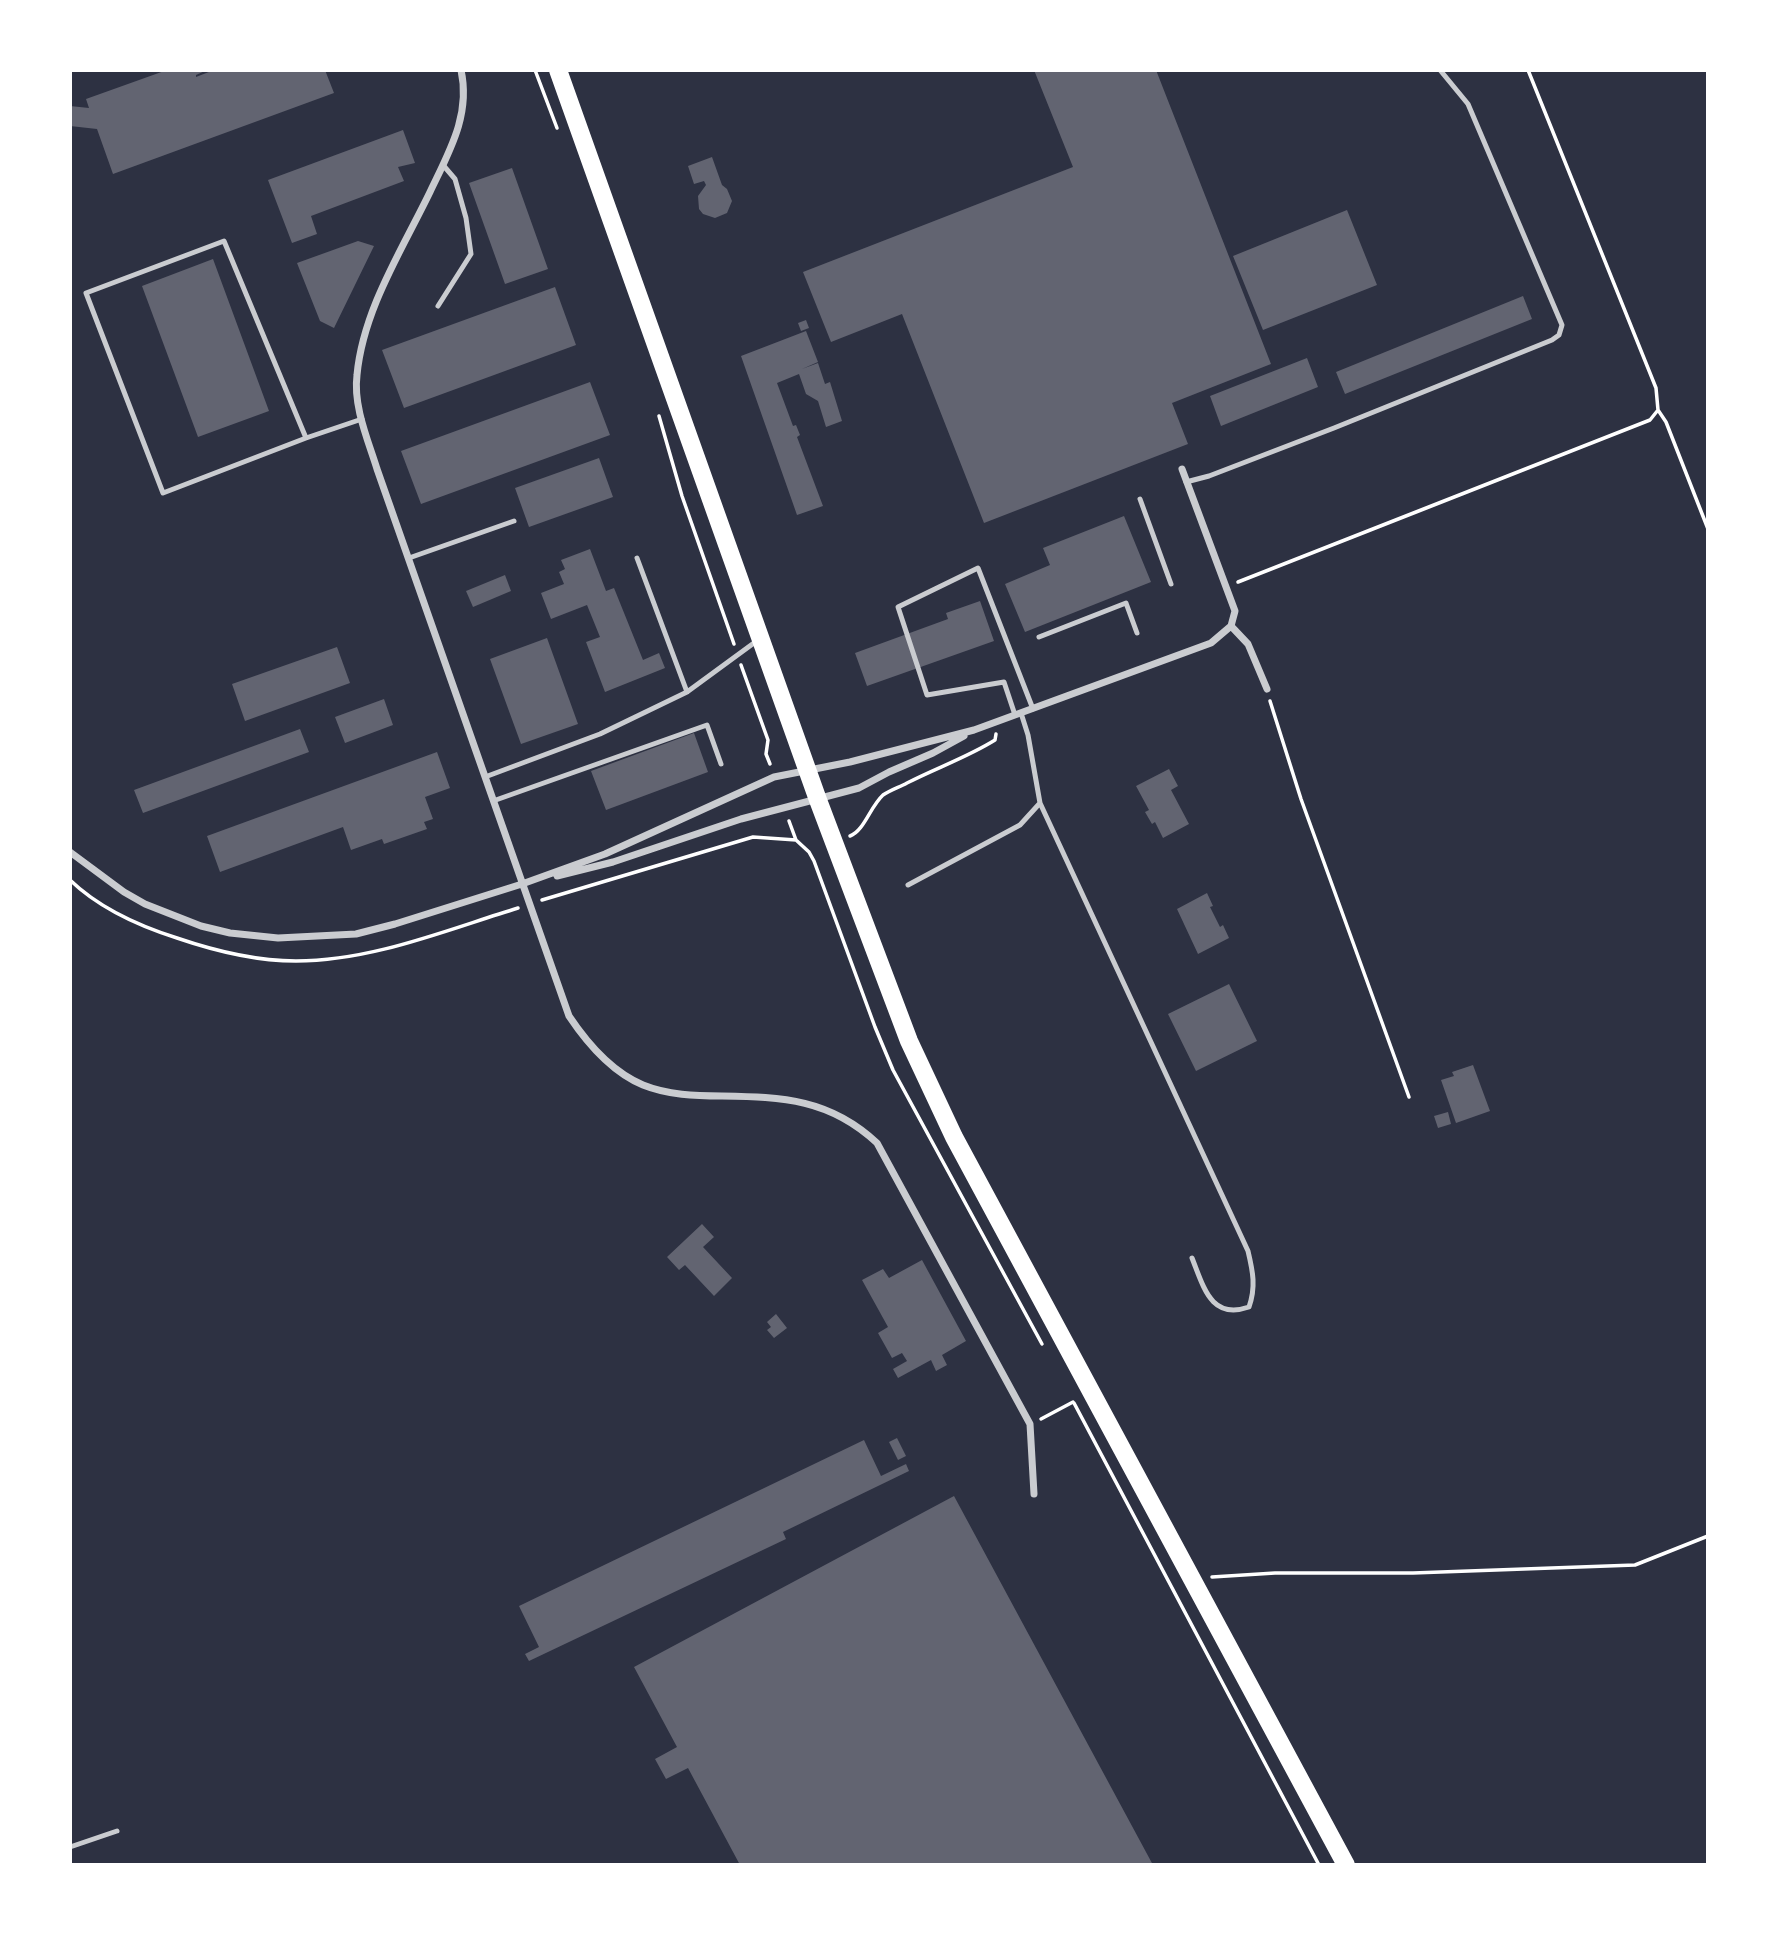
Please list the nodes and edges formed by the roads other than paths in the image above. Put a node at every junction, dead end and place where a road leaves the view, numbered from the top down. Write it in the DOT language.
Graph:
graph roads {
  1 [pos="461,70"];
  2 [pos="558,70"];
  3 [pos="1440,70"];
  4 [pos="443,165"];
  5 [pos="438,306"];
  6 [pos="362,419"];
  7 [pos="306,438"];
  8 [pos="1182,469"];
  9 [pos="1186,482"];
  10 [pos="1140,499"];
  11 [pos="514,521"];
  12 [pos="409,558"];
  13 [pos="637,558"];
  14 [pos="1171,584"];
  15 [pos="1231,626"];
  16 [pos="1137,632"];
  17 [pos="1039,637"];
  18 [pos="761,638"];
  19 [pos="1267,689"];
  20 [pos="687,692"];
  21 [pos="1033,709"];
  22 [pos="1018,714"];
  23 [pos="974,730"];
  24 [pos="721,764"];
  25 [pos="808,769"];
  26 [pos="485,777"];
  27 [pos="818,800"];
  28 [pos="493,801"];
  29 [pos="1040,803"];
  30 [pos="70,852"];
  31 [pos="522,884"];
  32 [pos="908,885"];
  33 [pos="1192,1258"];
  34 [pos="1034,1494"];
  35 [pos="117,1831"];
  36 [pos="70,1847"];
  37 [pos="1346,1865"];
  1 -- 4 [label="street"];
  2 -- 18 [label="main road"];
  3 -- 9 [label="lane"];
  4 -- 5 [label="lane"];
  4 -- 6 [label="street"];
  6 -- 7 [label="lane"];
  6 -- 12 [label="street"];
  7 -- 7 [label="lane"];
  8 -- 9 [label="street"];
  9 -- 15 [label="street"];
  10 -- 14 [label="lane"];
  11 -- 12 [label="lane"];
  12 -- 26 [label="street"];
  13 -- 20 [label="lane"];
  15 -- 19 [label="street"];
  15 -- 21 [label="street"];
  16 -- 17 [label="lane"];
  18 -- 20 [label="lane"];
  18 -- 25 [label="main road"];
  20 -- 26 [label="lane"];
  21 -- 22 [label="street"];
  21 -- 22 [label="lane"];
  22 -- 23 [label="street"];
  22 -- 29 [label="lane"];
  23 -- 25 [label="street"];
  23 -- 27 [label="street"];
  24 -- 28 [label="lane"];
  25 -- 27 [label="main road"];
  25 -- 31 [label="street"];
  26 -- 28 [label="street"];
  27 -- 31 [label="street"];
  27 -- 37 [label="main road"];
  28 -- 31 [label="street"];
  29 -- 32 [label="lane"];
  29 -- 33 [label="lane"];
  30 -- 31 [label="street"];
  31 -- 34 [label="street"];
  35 -- 36 [label="lane"];
}
